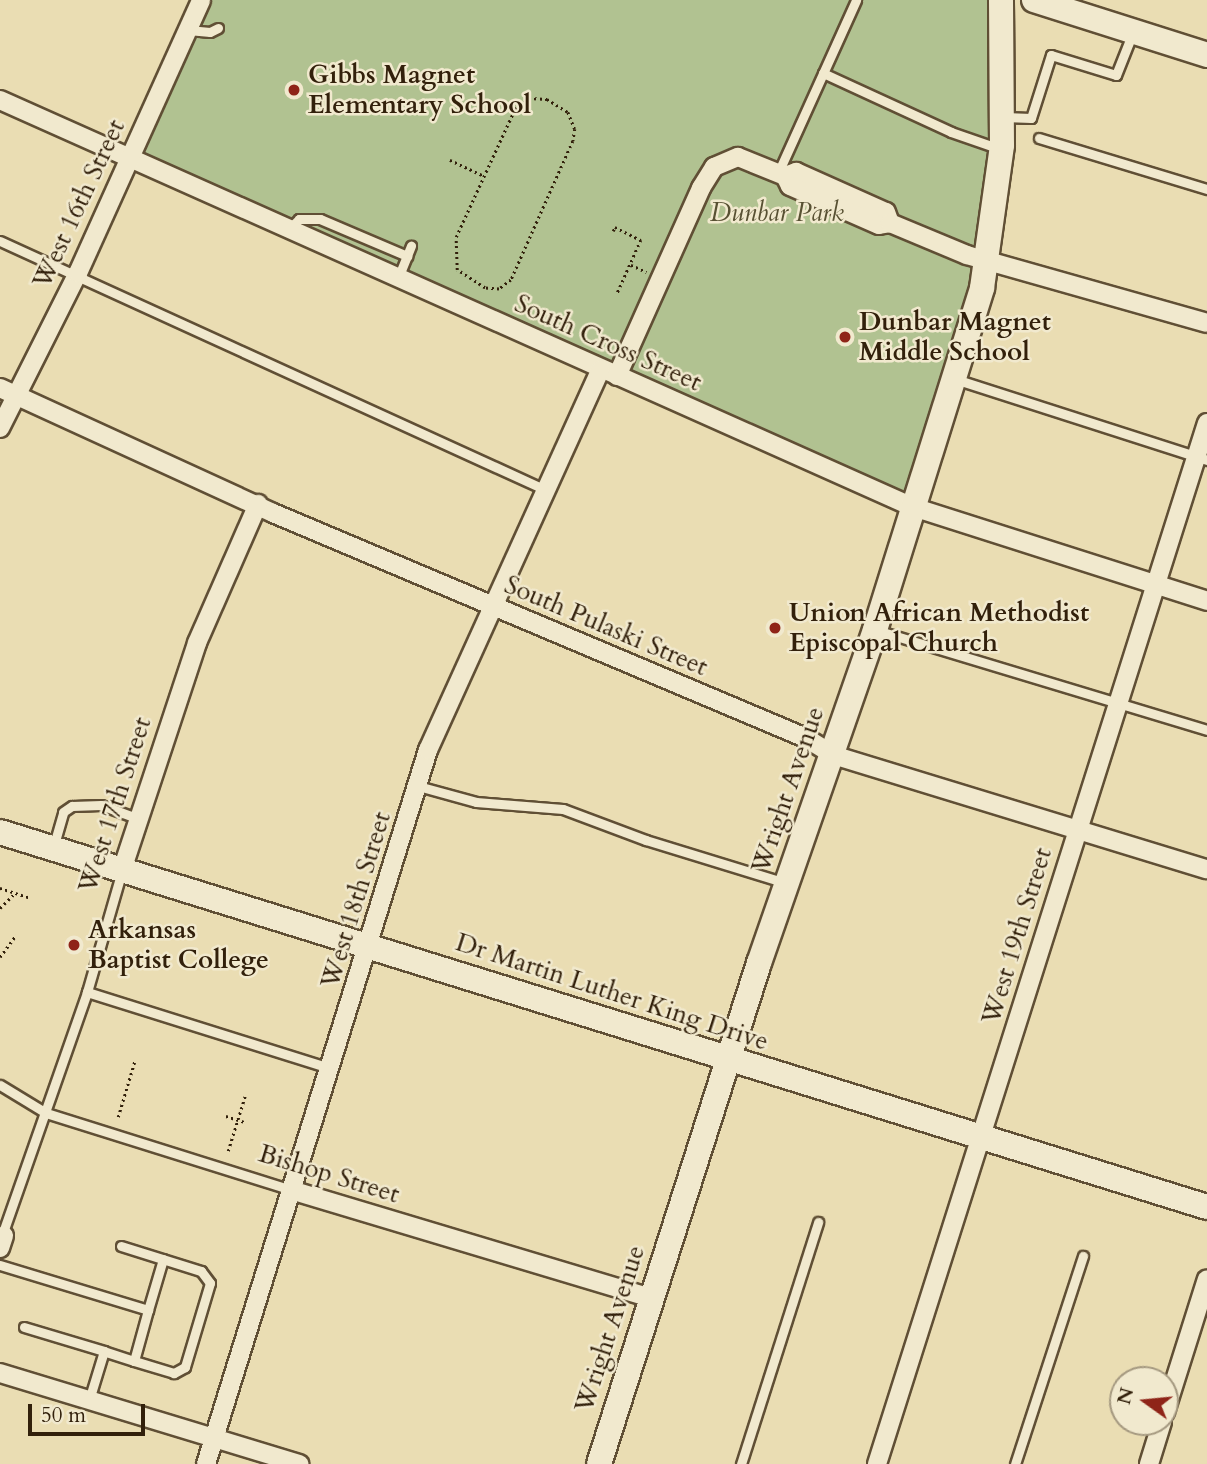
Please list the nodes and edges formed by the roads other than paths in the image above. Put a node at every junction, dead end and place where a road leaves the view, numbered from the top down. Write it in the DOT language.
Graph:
graph roads {
  1 [pos="201,0"];
  2 [pos="856,0"];
  3 [pos="1001,0"];
  4 [pos="1034,0"];
  5 [pos="1069,6"];
  6 [pos="218,28"];
  7 [pos="188,30"];
  8 [pos="1133,32"];
  9 [pos="1207,55"];
  10 [pos="824,73"];
  11 [pos="0,100"];
  12 [pos="1003,132"];
  13 [pos="1039,138"];
  14 [pos="131,159"];
  15 [pos="781,174"];
  16 [pos="1207,189"];
  17 [pos="289,229"];
  18 [pos="0,241"];
  19 [pos="411,246"];
  20 [pos="407,256"];
  21 [pos="987,261"];
  22 [pos="78,273"];
  23 [pos="398,278"];
  24 [pos="1207,323"];
  25 [pos="609,372"];
  26 [pos="954,378"];
  27 [pos="8,392"];
  28 [pos="1207,423"];
  29 [pos="0,428"];
  30 [pos="1202,458"];
  31 [pos="546,490"];
  32 [pos="258,504"];
  33 [pos="913,507"];
  34 [pos="1156,585"];
  35 [pos="1207,601"];
  36 [pos="493,607"];
  37 [pos="875,630"];
  38 [pos="1118,703"];
  39 [pos="1207,730"];
  40 [pos="833,755"];
  41 [pos="418,786"];
  42 [pos="139,819"];
  43 [pos="1079,829"];
  44 [pos="0,832"];
  45 [pos="52,848"];
  46 [pos="1207,869"];
  47 [pos="122,870"];
  48 [pos="786,883"];
  49 [pos="371,945"];
  50 [pos="87,992"];
  51 [pos="729,1062"];
  52 [pos="330,1068"];
  53 [pos="0,1085"];
  54 [pos="46,1113"];
  55 [pos="982,1136"];
  56 [pos="294,1191"];
  57 [pos="1207,1207"];
  58 [pos="818,1222"];
  59 [pos="1,1239"];
  60 [pos="121,1246"];
  61 [pos="1083,1256"];
  62 [pos="163,1259"];
  63 [pos="0,1265"];
  64 [pos="1207,1279"];
  65 [pos="650,1298"];
  66 [pos="148,1310"];
  67 [pos="23,1327"];
  68 [pos="104,1351"];
  69 [pos="134,1361"];
  70 [pos="1179,1368"];
  71 [pos="0,1373"];
  72 [pos="89,1400"];
  73 [pos="1158,1436"];
  74 [pos="215,1438"];
  75 [pos="206,1464"];
  76 [pos="299,1464"];
  77 [pos="599,1464"];
  78 [pos="741,1464"];
  79 [pos="877,1464"];
  80 [pos="1015,1464"];
  81 [pos="1149,1464"];
  1 -- 7 [label="street, West 16th Street"];
  2 -- 10 [label="lane"];
  3 -- 12 [label="main road, Wright Avenue"];
  4 -- 5 [label="main road"];
  5 -- 8 [label="main road"];
  6 -- 7 [label="lane"];
  7 -- 14 [label="street, West 16th Street"];
  8 -- 9 [label="main road"];
  8 -- 12 [label="lane"];
  10 -- 12 [label="lane"];
  10 -- 15 [label="lane"];
  11 -- 14 [label="street, South Cross Street"];
  12 -- 21 [label="main road, Wright Avenue"];
  13 -- 16 [label="lane"];
  14 -- 17 [label="street, South Cross Street"];
  14 -- 22 [label="street, West 16th Street"];
  15 -- 21 [label="street, West 18th Street"];
  15 -- 25 [label="street, West 18th Street"];
  17 -- 20 [label="lane"];
  17 -- 23 [label="street, South Cross Street"];
  18 -- 22 [label="lane"];
  19 -- 20 [label="lane"];
  20 -- 23 [label="lane"];
  21 -- 24 [label="street, West 18th Street"];
  21 -- 26 [label="main road, Wright Avenue"];
  22 -- 27 [label="street, West 16th Street"];
  22 -- 31 [label="lane"];
  23 -- 25 [label="street, South Cross Street"];
  25 -- 31 [label="street, West 18th Street"];
  25 -- 33 [label="street, South Cross Street"];
  26 -- 30 [label="lane"];
  26 -- 33 [label="main road, Wright Avenue"];
  27 -- 29 [label="street, West 16th Street"];
  27 -- 32 [label="street, South Pulaski Street"];
  28 -- 30 [label="street, West 19th Street"];
  30 -- 34 [label="street, West 19th Street"];
  31 -- 36 [label="street, West 18th Street"];
  32 -- 36 [label="street, South Pulaski Street"];
  32 -- 42 [label="street, West 17th Street"];
  33 -- 34 [label="street, South Cross Street"];
  33 -- 37 [label="main road, Wright Avenue"];
  34 -- 35 [label="street, South Cross Street"];
  34 -- 38 [label="street, West 19th Street"];
  36 -- 40 [label="street, South Pulaski Street"];
  36 -- 41 [label="street, West 18th Street"];
  37 -- 38 [label="lane"];
  37 -- 40 [label="main road, Wright Avenue"];
  38 -- 39 [label="lane"];
  38 -- 43 [label="street, West 19th Street"];
  40 -- 43 [label="street, South Pulaski Street"];
  40 -- 48 [label="main road, Wright Avenue"];
  41 -- 48 [label="lane"];
  41 -- 49 [label="street, West 18th Street"];
  42 -- 45 [label="lane"];
  42 -- 47 [label="street, West 17th Street"];
  43 -- 46 [label="street, South Pulaski Street"];
  43 -- 55 [label="street, West 19th Street"];
  44 -- 45 [label="main road, Dr Martin Luther King Drive"];
  45 -- 47 [label="main road, Dr Martin Luther King Drive"];
  47 -- 49 [label="main road, Dr Martin Luther King Drive"];
  47 -- 50 [label="lane, West 17th Street"];
  48 -- 51 [label="main road, Wright Avenue"];
  49 -- 51 [label="main road, Dr Martin Luther King Drive"];
  49 -- 52 [label="street, West 18th Street"];
  50 -- 52 [label="lane"];
  50 -- 54 [label="lane, West 17th Street"];
  51 -- 55 [label="main road, Dr Martin Luther King Drive"];
  51 -- 65 [label="main road, Wright Avenue"];
  52 -- 56 [label="street, West 18th Street"];
  53 -- 54 [label="lane, Bishop Street"];
  54 -- 56 [label="lane, Bishop Street"];
  54 -- 59 [label="lane, West 17th Street"];
  55 -- 57 [label="main road, Dr Martin Luther King Drive"];
  55 -- 79 [label="street, West 19th Street"];
  56 -- 65 [label="street, Bishop Street"];
  56 -- 74 [label="street, West 18th Street"];
  58 -- 78 [label="lane"];
  60 -- 62 [label="lane"];
  61 -- 80 [label="lane"];
  62 -- 66 [label="lane"];
  62 -- 69 [label="lane"];
  63 -- 66 [label="lane"];
  64 -- 70 [label="street"];
  65 -- 77 [label="main road, Wright Avenue"];
  66 -- 69 [label="lane"];
  67 -- 68 [label="lane"];
  68 -- 69 [label="lane"];
  68 -- 72 [label="lane"];
  71 -- 72 [label="street"];
  72 -- 74 [label="street"];
  73 -- 81 [label="street"];
  74 -- 75 [label="street, West 18th Street"];
  74 -- 76 [label="street"];
}
